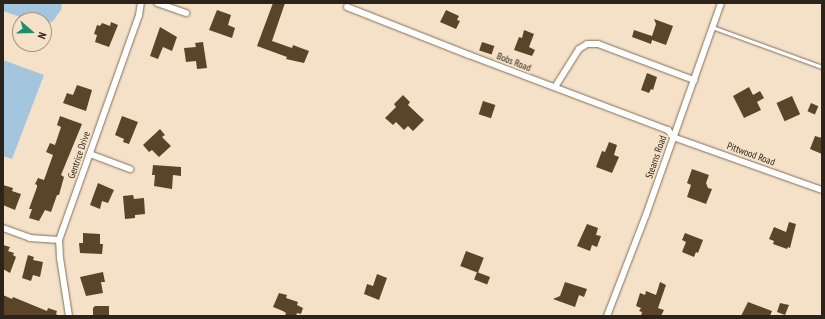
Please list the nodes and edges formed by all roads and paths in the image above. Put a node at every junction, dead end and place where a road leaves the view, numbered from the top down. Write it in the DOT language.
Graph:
graph roads {
  1 [pos="141,3"];
  2 [pos="157,3"];
  3 [pos="721,3"];
  4 [pos="347,7"];
  5 [pos="186,13"];
  6 [pos="712,27"];
  7 [pos="822,67"];
  8 [pos="694,80"];
  9 [pos="555,88"];
  10 [pos="673,136"];
  11 [pos="90,154"];
  12 [pos="130,169"];
  13 [pos="822,190"];
  14 [pos="3,228"];
  15 [pos="60,240"];
  16 [pos="69,316"];
  17 [pos="607,316"];
  1 -- 11 [label="street, Gentrice Drive"];
  2 -- 5 [label="street"];
  3 -- 6 [label="street, Stearns Road"];
  4 -- 9 [label="street, Bobs Road"];
  6 -- 7 [label="lane"];
  6 -- 8 [label="street, Stearns Road"];
  8 -- 9 [label="street"];
  8 -- 10 [label="street, Stearns Road"];
  9 -- 10 [label="street, Bobs Road"];
  10 -- 13 [label="street, Pittwood Road"];
  10 -- 17 [label="street, Stearns Road"];
  11 -- 12 [label="street"];
  11 -- 15 [label="street, Gentrice Drive"];
  14 -- 15 [label="street"];
  15 -- 16 [label="street, Gentrice Drive"];
}
